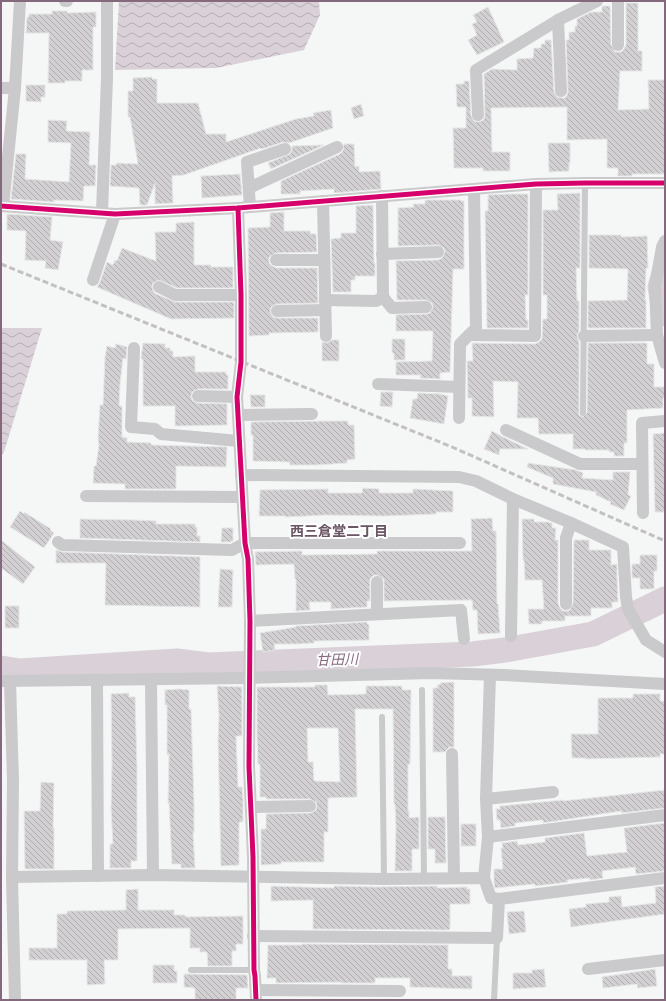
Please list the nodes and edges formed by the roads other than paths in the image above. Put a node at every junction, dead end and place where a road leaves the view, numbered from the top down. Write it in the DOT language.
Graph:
graph roads {
  1 [pos="20,1"];
  2 [pos="106,1"];
  3 [pos="597,1"];
  4 [pos="618,1"];
  5 [pos="558,20"];
  6 [pos="618,45"];
  7 [pos="1,88"];
  8 [pos="15,88"];
  9 [pos="561,90"];
  10 [pos="478,115"];
  11 [pos="337,147"];
  12 [pos="285,149"];
  13 [pos="585,183"];
  14 [pos="665,183"];
  15 [pos="536,184"];
  16 [pos="249,188"];
  17 [pos="474,189"];
  18 [pos="382,196"];
  19 [pos="323,201"];
  20 [pos="2,206"];
  21 [pos="250,207"];
  22 [pos="238,208"];
  23 [pos="102,212"];
  24 [pos="115,214"];
  25 [pos="665,241"];
  26 [pos="438,252"];
  27 [pos="382,254"];
  28 [pos="276,260"];
  29 [pos="324,260"];
  30 [pos="92,280"];
  31 [pos="159,287"];
  32 [pos="241,295"];
  33 [pos="383,297"];
  34 [pos="325,305"];
  35 [pos="426,307"];
  36 [pos="277,311"];
  37 [pos="469,335"];
  38 [pos="657,335"];
  39 [pos="326,336"];
  40 [pos="584,336"];
  41 [pos="134,348"];
  42 [pos="665,363"];
  43 [pos="378,384"];
  44 [pos="459,387"];
  45 [pos="198,396"];
  46 [pos="237,397"];
  47 [pos="583,413"];
  48 [pos="312,414"];
  49 [pos="238,415"];
  50 [pos="459,418"];
  51 [pos="665,421"];
  52 [pos="506,430"];
  53 [pos="239,441"];
  54 [pos="642,464"];
  55 [pos="241,475"];
  56 [pos="86,496"];
  57 [pos="242,497"];
  58 [pos="513,499"];
  59 [pos="643,513"];
  60 [pos="571,523"];
  61 [pos="58,542"];
  62 [pos="245,543"];
  63 [pos="460,543"];
  64 [pos="377,582"];
  65 [pos="566,604"];
  66 [pos="377,614"];
  67 [pos="250,621"];
  68 [pos="511,636"];
  69 [pos="464,639"];
  70 [pos="665,652"];
  71 [pos="490,675"];
  72 [pos="249,678"];
  73 [pos="151,680"];
  74 [pos="6,681"];
  75 [pos="97,681"];
  76 [pos="665,684"];
  77 [pos="422,690"];
  78 [pos="382,717"];
  79 [pos="452,754"];
  80 [pos="7,781"];
  81 [pos="554,792"];
  82 [pos="486,799"];
  83 [pos="310,806"];
  84 [pos="251,807"];
  85 [pos="665,815"];
  86 [pos="7,822"];
  87 [pos="488,837"];
  88 [pos="154,875"];
  89 [pos="98,876"];
  90 [pos="12,877"];
  91 [pos="253,877"];
  92 [pos="424,878"];
  93 [pos="454,878"];
  94 [pos="484,878"];
  95 [pos="665,878"];
  96 [pos="384,879"];
  97 [pos="499,899"];
  98 [pos="253,936"];
  99 [pos="497,938"];
  100 [pos="665,960"];
  101 [pos="588,969"];
  102 [pos="191,970"];
  103 [pos="254,970"];
  104 [pos="400,991"];
  105 [pos="256,995"];
  106 [pos="15,1000"];
  107 [pos="494,1000"];
  1 -- 8 [label="street"];
  2 -- 23 [label="street"];
  3 -- 5 [label="street"];
  4 -- 6 [label="street"];
  5 -- 9 [label="street"];
  5 -- 10 [label="street"];
  7 -- 8 [label="street"];
  8 -- 20 [label="street"];
  11 -- 16 [label="street"];
  12 -- 16 [label="street"];
  13 -- 14 [label="street"];
  13 -- 15 [label="street"];
  13 -- 40 [label="lane"];
  15 -- 17 [label="street"];
  15 -- 37 [label="street"];
  16 -- 21 [label="street"];
  17 -- 18 [label="street"];
  17 -- 37 [label="street"];
  18 -- 19 [label="street"];
  18 -- 27 [label="street"];
  19 -- 21 [label="street"];
  19 -- 29 [label="street"];
  20 -- 23 [label="street"];
  21 -- 22 [label="street"];
  22 -- 24 [label="street"];
  22 -- 32 [label="street"];
  23 -- 24 [label="street"];
  24 -- 30 [label="street"];
  25 -- 38 [label="street"];
  26 -- 27 [label="street"];
  27 -- 33 [label="street"];
  28 -- 29 [label="street"];
  29 -- 34 [label="street"];
  31 -- 32 [label="street"];
  32 -- 46 [label="street"];
  33 -- 34 [label="street"];
  33 -- 35 [label="street"];
  34 -- 36 [label="street"];
  34 -- 39 [label="street"];
  37 -- 44 [label="street"];
  38 -- 40 [label="street"];
  38 -- 42 [label="street"];
  40 -- 47 [label="lane"];
  41 -- 53 [label="street"];
  43 -- 44 [label="street"];
  44 -- 50 [label="street"];
  45 -- 46 [label="street"];
  46 -- 49 [label="street"];
  48 -- 49 [label="street"];
  49 -- 53 [label="street"];
  51 -- 54 [label="street"];
  52 -- 54 [label="street"];
  53 -- 55 [label="street"];
  54 -- 59 [label="street"];
  55 -- 57 [label="street"];
  55 -- 58 [label="street"];
  56 -- 57 [label="street"];
  57 -- 62 [label="street"];
  58 -- 60 [label="street"];
  58 -- 68 [label="street"];
  60 -- 65 [label="street"];
  60 -- 70 [label="street"];
  61 -- 62 [label="street"];
  62 -- 63 [label="street"];
  62 -- 67 [label="street"];
  64 -- 66 [label="street"];
  66 -- 67 [label="street"];
  66 -- 69 [label="street"];
  67 -- 72 [label="street"];
  71 -- 72 [label="street"];
  71 -- 76 [label="street"];
  71 -- 82 [label="street"];
  72 -- 73 [label="street"];
  72 -- 84 [label="street"];
  73 -- 75 [label="street"];
  73 -- 88 [label="street"];
  74 -- 75 [label="street"];
  74 -- 80 [label="street"];
  75 -- 89 [label="street"];
  77 -- 92 [label="lane"];
  78 -- 96 [label="lane"];
  79 -- 93 [label="street"];
  80 -- 86 [label="street"];
  81 -- 82 [label="street"];
  82 -- 87 [label="street"];
  83 -- 84 [label="street"];
  84 -- 91 [label="street"];
  85 -- 87 [label="street"];
  86 -- 90 [label="street"];
  87 -- 94 [label="street"];
  88 -- 89 [label="street"];
  88 -- 91 [label="street"];
  89 -- 90 [label="street"];
  90 -- 106 [label="street"];
  91 -- 96 [label="street"];
  91 -- 98 [label="street"];
  92 -- 93 [label="street"];
  92 -- 96 [label="street"];
  93 -- 94 [label="street"];
  94 -- 97 [label="street"];
  95 -- 97 [label="street"];
  97 -- 99 [label="street"];
  98 -- 99 [label="street"];
  98 -- 103 [label="street"];
  99 -- 107 [label="lane"];
  100 -- 101 [label="street"];
  102 -- 103 [label="lane"];
  103 -- 105 [label="street"];
  104 -- 105 [label="street"];
}
